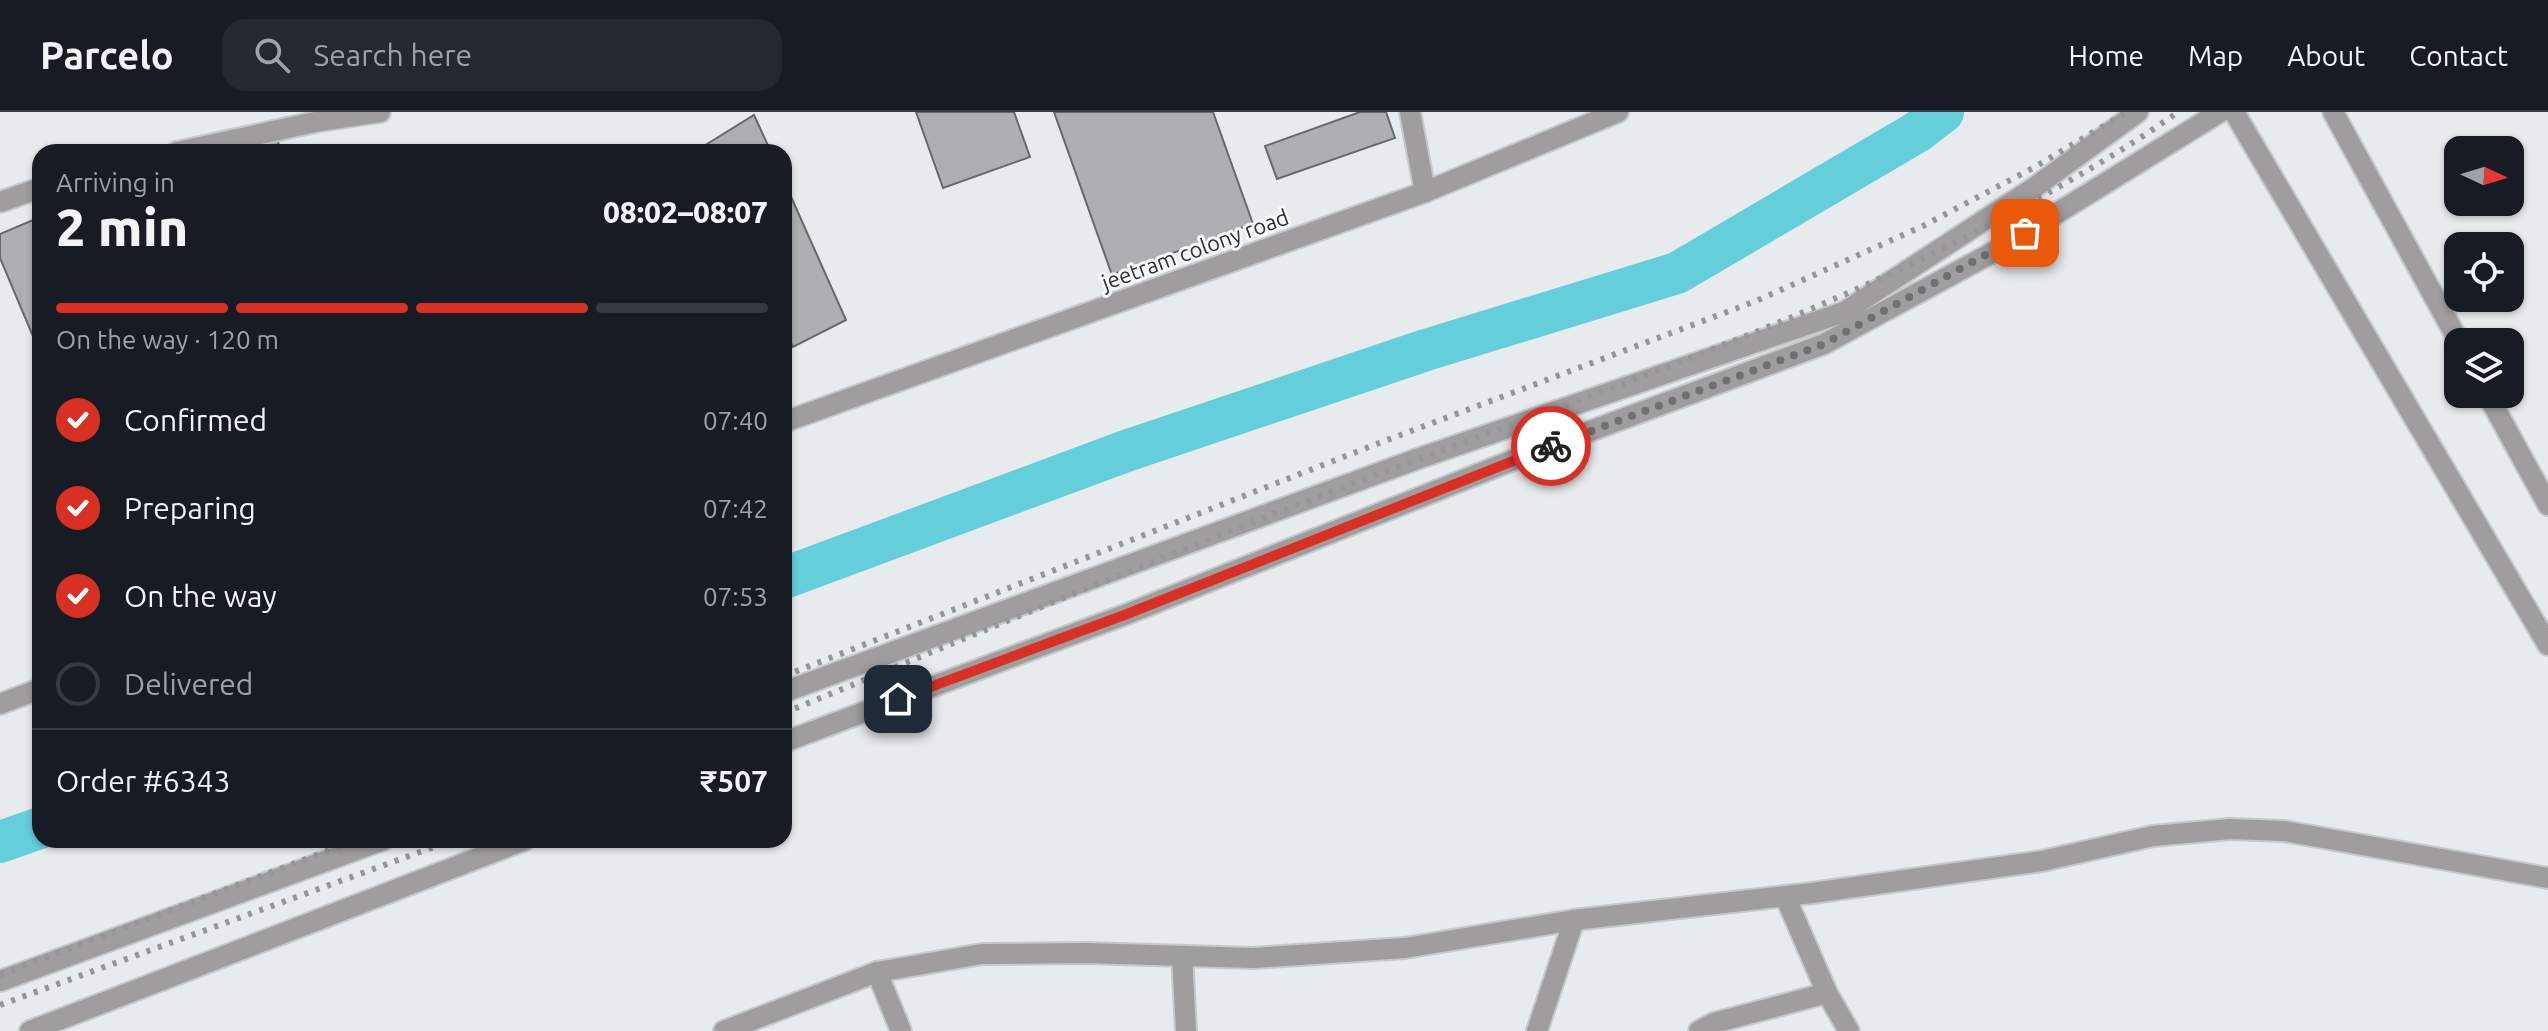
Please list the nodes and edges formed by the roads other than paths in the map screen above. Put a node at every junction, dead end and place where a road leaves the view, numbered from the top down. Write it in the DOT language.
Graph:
graph roads {
  1 [pos="380,112"];
  2 [pos="1410,112"];
  3 [pos="1618,112"];
  4 [pos="2138,112"];
  5 [pos="2220,112"];
  6 [pos="2234,112"];
  7 [pos="2333,112"];
  8 [pos="312,117"];
  9 [pos="208,144"];
  10 [pos="32,191"];
  11 [pos="1425,192"];
  12 [pos="0,202"];
  13 [pos="2451,328"];
  14 [pos="2495,408"];
  15 [pos="792,419"];
  16 [pos="2548,505"];
  17 [pos="2548,645"];
  18 [pos="792,689"];
  19 [pos="32,692"];
  20 [pos="0,704"];
  21 [pos="792,739"];
  22 [pos="361,848"];
  23 [pos="504,848"];
  24 [pos="2548,878"];
  25 [pos="1785,896"];
  26 [pos="1574,920"];
  27 [pos="1182,956"];
  28 [pos="877,972"];
  29 [pos="0,981"];
  30 [pos="1827,993"];
  31 [pos="30,1031"];
  32 [pos="724,1031"];
  33 [pos="901,1031"];
  34 [pos="1186,1031"];
  35 [pos="1537,1031"];
  36 [pos="1699,1031"];
  37 [pos="1849,1031"];
  1 -- 8 [label="street"];
  2 -- 11 [label="street"];
  3 -- 11 [label="street, jeetram colony road"];
  4 -- 18 [label="street"];
  5 -- 21 [label="street"];
  6 -- 17 [label="street"];
  7 -- 13 [label="street"];
  8 -- 9 [label="street"];
  10 -- 12 [label="street"];
  11 -- 15 [label="street, jeetram colony road"];
  14 -- 16 [label="street"];
  19 -- 20 [label="street"];
  22 -- 29 [label="street"];
  23 -- 31 [label="street"];
  24 -- 25 [label="street"];
  25 -- 26 [label="street"];
  25 -- 30 [label="street"];
  26 -- 27 [label="street"];
  26 -- 35 [label="street"];
  27 -- 28 [label="street"];
  27 -- 34 [label="street"];
  28 -- 32 [label="street"];
  28 -- 33 [label="street"];
  30 -- 36 [label="street"];
  30 -- 37 [label="street"];
}
